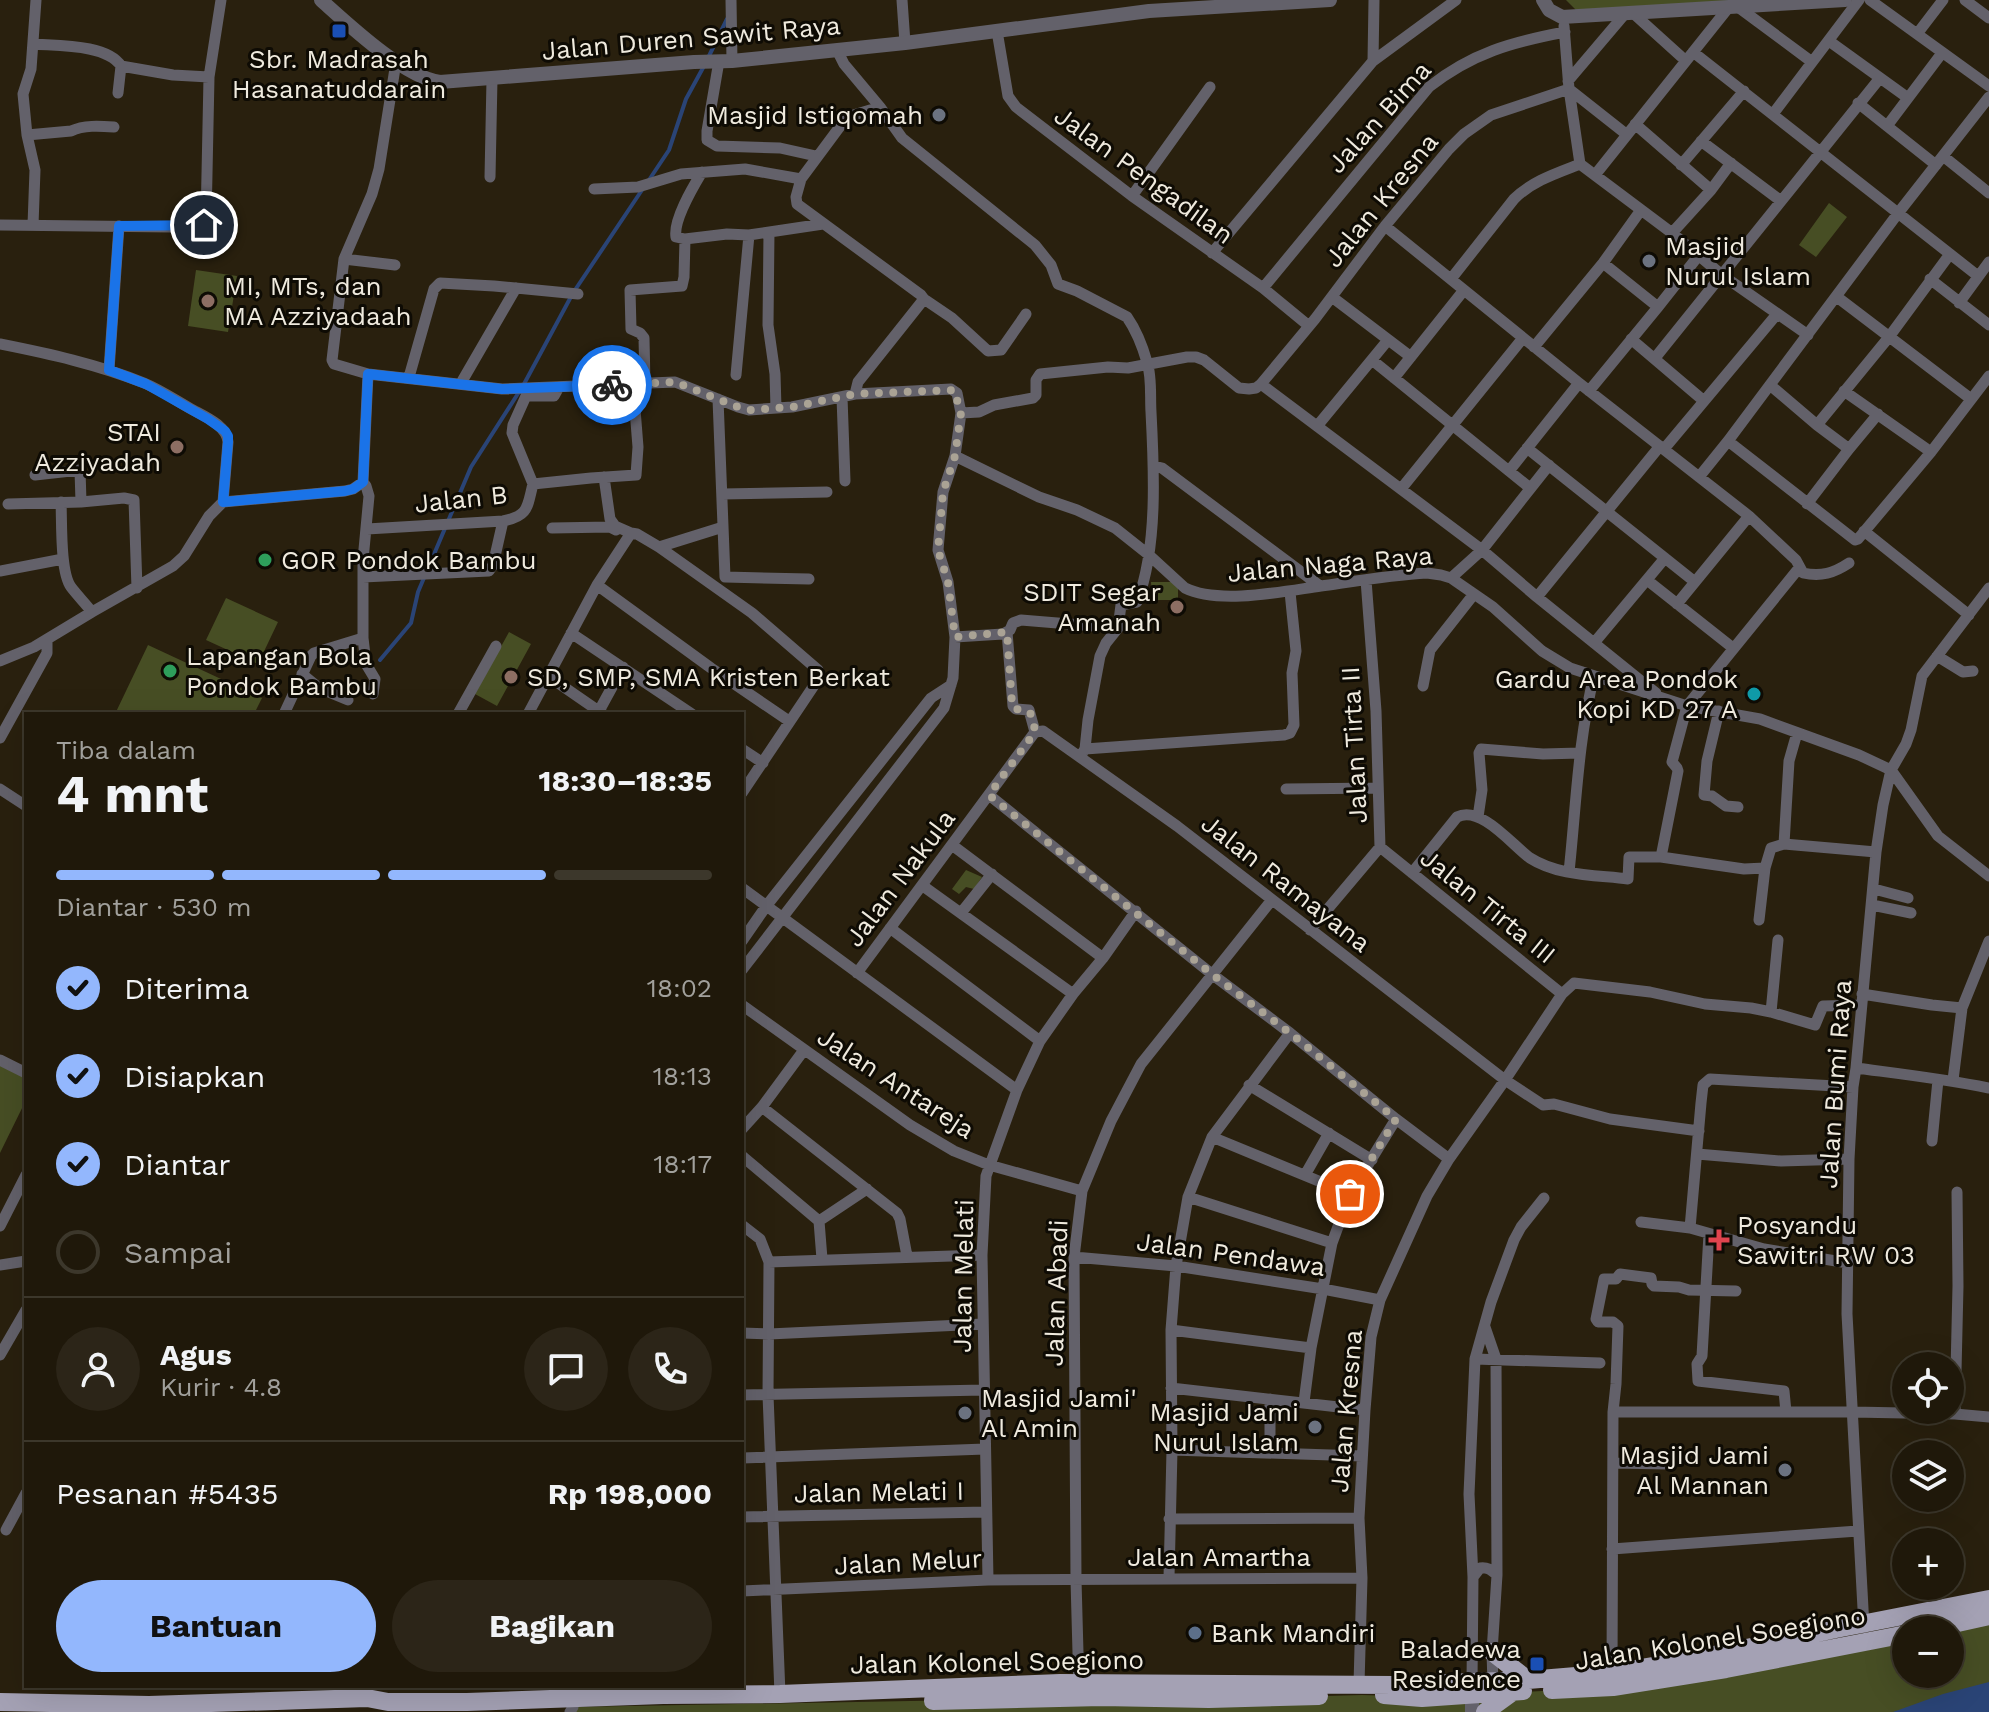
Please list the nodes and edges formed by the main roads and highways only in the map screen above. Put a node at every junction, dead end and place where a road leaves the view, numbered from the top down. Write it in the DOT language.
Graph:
graph roads {
  1 [pos="1989,1599"];
  2 [pos="1989,1616"];
  3 [pos="1964,1622"];
  4 [pos="1866,1633"];
  5 [pos="1892,1634"];
  6 [pos="1492,1652"];
  7 [pos="1528,1680"];
  8 [pos="1080,1691"];
  9 [pos="467,1694"];
  10 [pos="1481,1696"];
  11 [pos="1422,1698"];
  12 [pos="0,1702"];
  13 [pos="571,1710"];
  14 [pos="486,1712"];
  15 [pos="1452,1712"];
  1 -- 4 [label="main road, Jalan Kolonel Soegiono"];
  2 -- 3 [label="main road"];
  4 -- 5 [label="main road, Jalan Kolonel Soegiono"];
  4 -- 7 [label="main road, Jalan Kolonel Soegiono"];
  4 -- 10 [label="main road, Jalan Kolonel Soegiono"];
  6 -- 7 [label="main road"];
  7 -- 10 [label="main road, Jalan Kolonel Soegiono"];
  8 -- 9 [label="main road, Jalan Kolonel Soegiono"];
  8 -- 10 [label="main road, Jalan Kolonel Soegiono"];
  8 -- 11 [label="main road, Jalan Kolonel Soegiono"];
  8 -- 13 [label="main road, Jalan Kolonel Soegiono"];
  9 -- 12 [label="main road, Jalan Kolonel Soegiono"];
  10 -- 11 [label="main road, Jalan Kolonel Soegiono"];
  11 -- 15 [label="main road"];
  13 -- 14 [label="main road, Jalan Kolonel Soegiono"];
}
